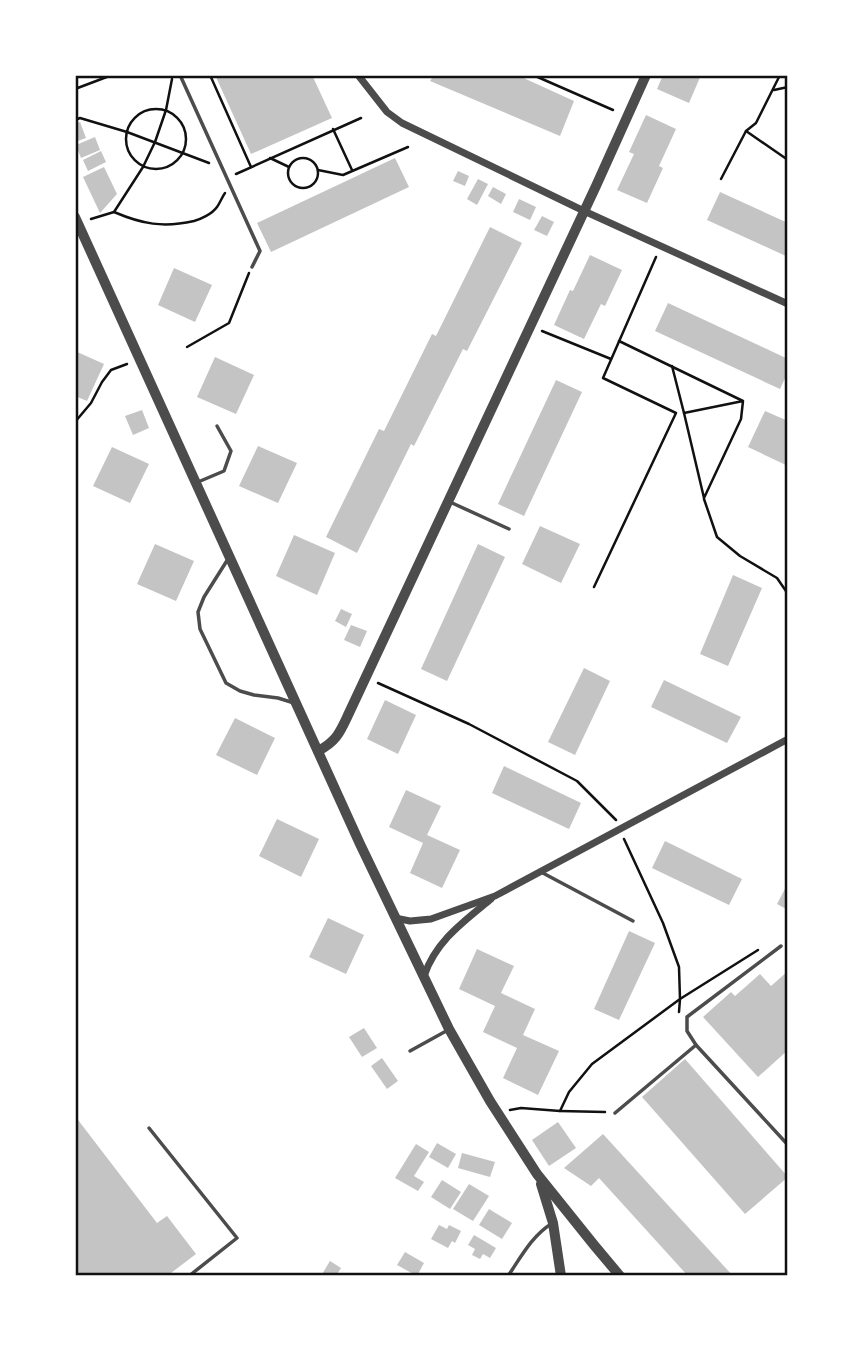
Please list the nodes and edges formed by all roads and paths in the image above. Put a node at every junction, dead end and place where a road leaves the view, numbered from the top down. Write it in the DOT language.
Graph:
graph roads {
  1 [pos="112,75"];
  2 [pos="172,75"];
  3 [pos="180,75"];
  4 [pos="210,75"];
  5 [pos="358,75"];
  6 [pos="533,75"];
  7 [pos="646,75"];
  8 [pos="780,75"];
  9 [pos="788,87"];
  10 [pos="75,89"];
  11 [pos="773,90"];
  12 [pos="166,110"];
  13 [pos="613,110"];
  14 [pos="361,117"];
  15 [pos="75,120"];
  16 [pos="333,129"];
  17 [pos="746,131"];
  18 [pos="127,132"];
  19 [pos="155,142"];
  20 [pos="408,147"];
  21 [pos="183,153"];
  22 [pos="270,158"];
  23 [pos="788,160"];
  24 [pos="143,167"];
  25 [pos="222,167"];
  26 [pos="251,167"];
  27 [pos="289,167"];
  28 [pos="318,170"];
  29 [pos="352,171"];
  30 [pos="227,178"];
  31 [pos="721,179"];
  32 [pos="229,183"];
  33 [pos="584,211"];
  34 [pos="114,212"];
  35 [pos="75,218"];
  36 [pos="91,219"];
  37 [pos="656,257"];
  38 [pos="252,267"];
  39 [pos="788,303"];
  40 [pos="539,330"];
  41 [pos="619,341"];
  42 [pos="187,347"];
  43 [pos="611,359"];
  44 [pos="127,364"];
  45 [pos="672,366"];
  46 [pos="743,401"];
  47 [pos="684,413"];
  48 [pos="75,422"];
  49 [pos="217,426"];
  50 [pos="197,483"];
  51 [pos="704,498"];
  52 [pos="449,502"];
  53 [pos="509,530"];
  54 [pos="230,556"];
  55 [pos="594,587"];
  56 [pos="788,594"];
  57 [pos="375,682"];
  58 [pos="296,703"];
  59 [pos="788,739"];
  60 [pos="318,751"];
  61 [pos="619,825"];
  62 [pos="541,872"];
  63 [pos="495,896"];
  64 [pos="395,918"];
  65 [pos="633,920"];
  66 [pos="767,945"];
  67 [pos="781,946"];
  68 [pos="424,976"];
  69 [pos="680,999"];
  70 [pos="449,1030"];
  71 [pos="696,1045"];
  72 [pos="410,1051"];
  73 [pos="508,1110"];
  74 [pos="560,1111"];
  75 [pos="615,1113"];
  76 [pos="149,1128"];
  77 [pos="788,1145"];
  78 [pos="537,1174"];
  79 [pos="553,1223"];
  80 [pos="189,1276"];
  81 [pos="508,1276"];
  82 [pos="561,1276"];
  83 [pos="620,1276"];
  1 -- 10 [label="path"];
  2 -- 12 [label="path"];
  3 -- 25 [label="lane"];
  4 -- 26 [label="path"];
  5 -- 33 [label="street"];
  6 -- 13 [label="path"];
  7 -- 33 [label="street"];
  8 -- 11 [label="path"];
  9 -- 11 [label="path"];
  11 -- 17 [label="path"];
  12 -- 18 [label="path"];
  12 -- 19 [label="path"];
  12 -- 21 [label="path"];
  14 -- 16 [label="path"];
  15 -- 18 [label="path"];
  16 -- 22 [label="path"];
  16 -- 29 [label="path"];
  17 -- 23 [label="path"];
  17 -- 31 [label="path"];
  18 -- 19 [label="path"];
  18 -- 24 [label="path"];
  19 -- 21 [label="path"];
  19 -- 24 [label="path"];
  20 -- 29 [label="path"];
  21 -- 24 [label="path"];
  21 -- 25 [label="path"];
  22 -- 26 [label="path"];
  22 -- 27 [label="path"];
  24 -- 34 [label="path"];
  25 -- 30 [label="lane"];
  26 -- 30 [label="path"];
  27 -- 28 [label="path"];
  27 -- 28 [label="path"];
  28 -- 29 [label="path"];
  30 -- 32 [label="lane"];
  32 -- 34 [label="path"];
  32 -- 38 [label="lane"];
  33 -- 39 [label="street"];
  33 -- 52 [label="street"];
  34 -- 36 [label="path"];
  35 -- 50 [label="street"];
  37 -- 41 [label="path"];
  38 -- 42 [label="path"];
  40 -- 43 [label="path"];
  41 -- 43 [label="path"];
  41 -- 45 [label="path"];
  43 -- 55 [label="path"];
  44 -- 48 [label="path"];
  45 -- 46 [label="path"];
  45 -- 47 [label="path"];
  46 -- 47 [label="path"];
  46 -- 51 [label="path"];
  47 -- 51 [label="path"];
  49 -- 50 [label="lane"];
  50 -- 54 [label="street"];
  51 -- 56 [label="path"];
  52 -- 53 [label="lane"];
  52 -- 60 [label="street"];
  54 -- 58 [label="street"];
  54 -- 58 [label="lane"];
  57 -- 61 [label="path"];
  58 -- 60 [label="street"];
  59 -- 61 [label="street"];
  60 -- 64 [label="street"];
  61 -- 62 [label="street"];
  61 -- 69 [label="path"];
  62 -- 63 [label="street"];
  62 -- 65 [label="lane"];
  63 -- 64 [label="street"];
  63 -- 68 [label="street"];
  64 -- 68 [label="street"];
  66 -- 69 [label="path"];
  67 -- 71 [label="lane"];
  68 -- 70 [label="street"];
  69 -- 74 [label="path"];
  70 -- 72 [label="lane"];
  70 -- 78 [label="street"];
  71 -- 75 [label="lane"];
  71 -- 77 [label="lane"];
  73 -- 74 [label="path"];
  74 -- 75 [label="path"];
  76 -- 80 [label="lane"];
  78 -- 79 [label="street"];
  78 -- 83 [label="street"];
  79 -- 81 [label="lane"];
  79 -- 82 [label="street"];
}
